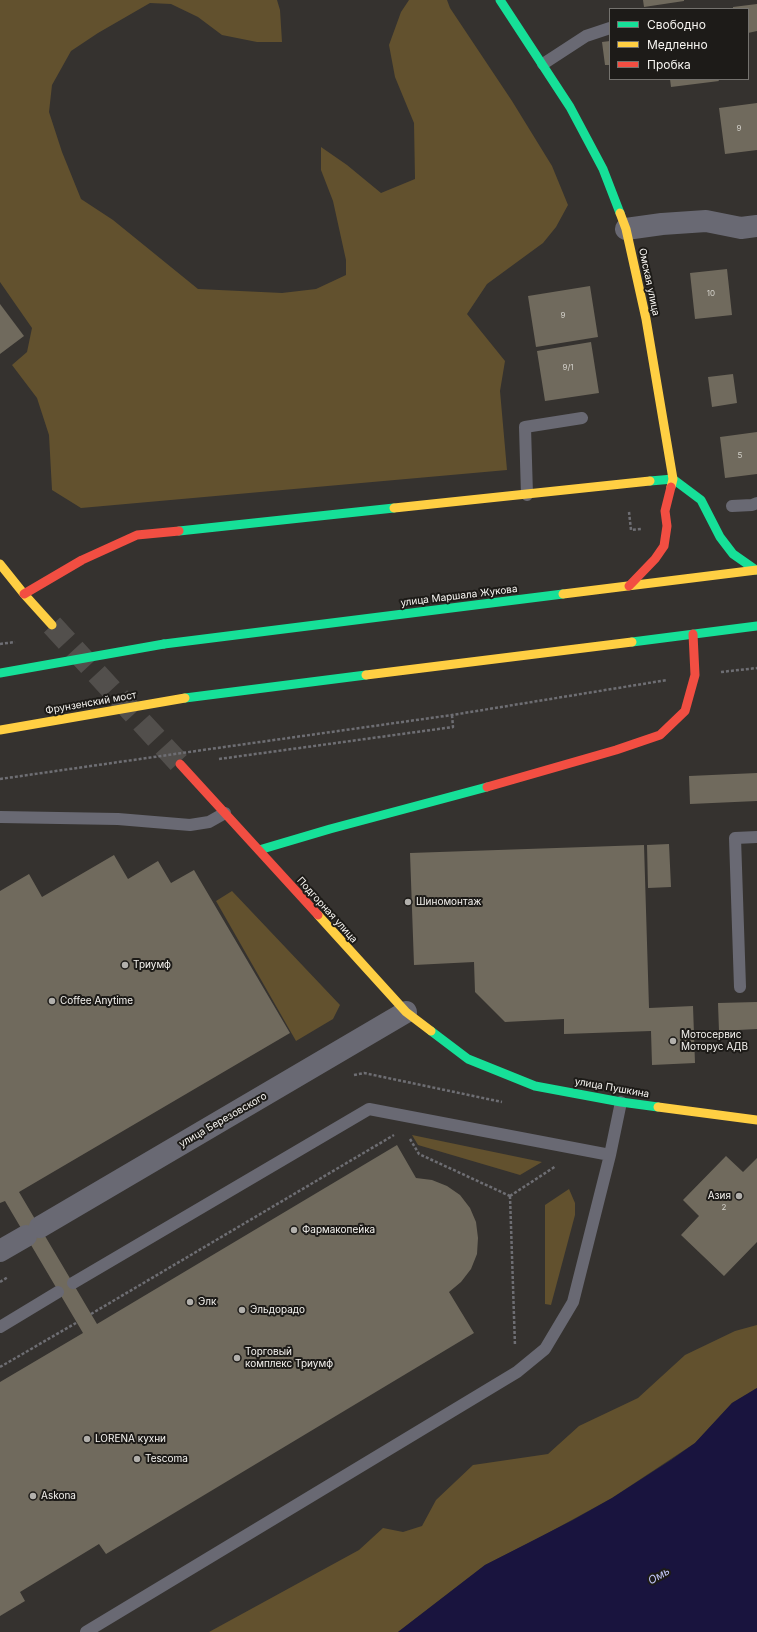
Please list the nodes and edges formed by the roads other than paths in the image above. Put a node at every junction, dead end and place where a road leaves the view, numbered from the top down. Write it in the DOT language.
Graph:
graph roads {
  1 [pos="500,0"];
  2 [pos="609,28"];
  3 [pos="542,64"];
  4 [pos="757,226"];
  5 [pos="626,229"];
  6 [pos="582,418"];
  7 [pos="673,479"];
  8 [pos="527,495"];
  9 [pos="757,504"];
  10 [pos="732,506"];
  11 [pos="756,570"];
  12 [pos="9,579"];
  13 [pos="629,586"];
  14 [pos="52,624"];
  15 [pos="757,626"];
  16 [pos="693,634"];
  17 [pos="0,673"];
  18 [pos="0,730"];
  19 [pos="180,764"];
  20 [pos="225,813"];
  21 [pos="0,816"];
  22 [pos="757,837"];
  23 [pos="260,850"];
  24 [pos="740,987"];
  25 [pos="406,1012"];
  26 [pos="468,1059"];
  27 [pos="621,1102"];
  28 [pos="757,1120"];
  29 [pos="610,1155"];
  30 [pos="0,1251"];
  31 [pos="73,1284"];
  32 [pos="58,1292"];
  33 [pos="0,1327"];
  34 [pos="86,1632"];
  1 -- 3 [label="main road, Омская улица"];
  2 -- 3 [label="lane"];
  3 -- 5 [label="main road, Омская улица"];
  4 -- 5 [label="street"];
  5 -- 7 [label="main road, Омская улица"];
  6 -- 8 [label="lane"];
  7 -- 8 [label="main road"];
  7 -- 11 [label="main road"];
  7 -- 13 [label="main road, Омская улица"];
  8 -- 12 [label="main road"];
  9 -- 10 [label="lane"];
  11 -- 13 [label="main road, улица Маршала Жукова"];
  12 -- 14 [label="main road"];
  13 -- 17 [label="main road, улица Маршала Жукова, bridge"];
  15 -- 16 [label="main road"];
  16 -- 18 [label="main road, Фрунзенский мост, bridge"];
  16 -- 23 [label="main road"];
  19 -- 20 [label="main road, Подгорная улица"];
  20 -- 21 [label="lane"];
  20 -- 23 [label="main road, Подгорная улица"];
  22 -- 24 [label="lane"];
  23 -- 25 [label="main road, Подгорная улица"];
  25 -- 26 [label="main road, Подгорная улица"];
  25 -- 30 [label="street, улица Березовского"];
  26 -- 27 [label="main road, улица Пушкина"];
  27 -- 28 [label="main road, улица Пушкина"];
  27 -- 29 [label="lane"];
  29 -- 31 [label="lane"];
  29 -- 34 [label="lane"];
  32 -- 33 [label="lane"];
}
